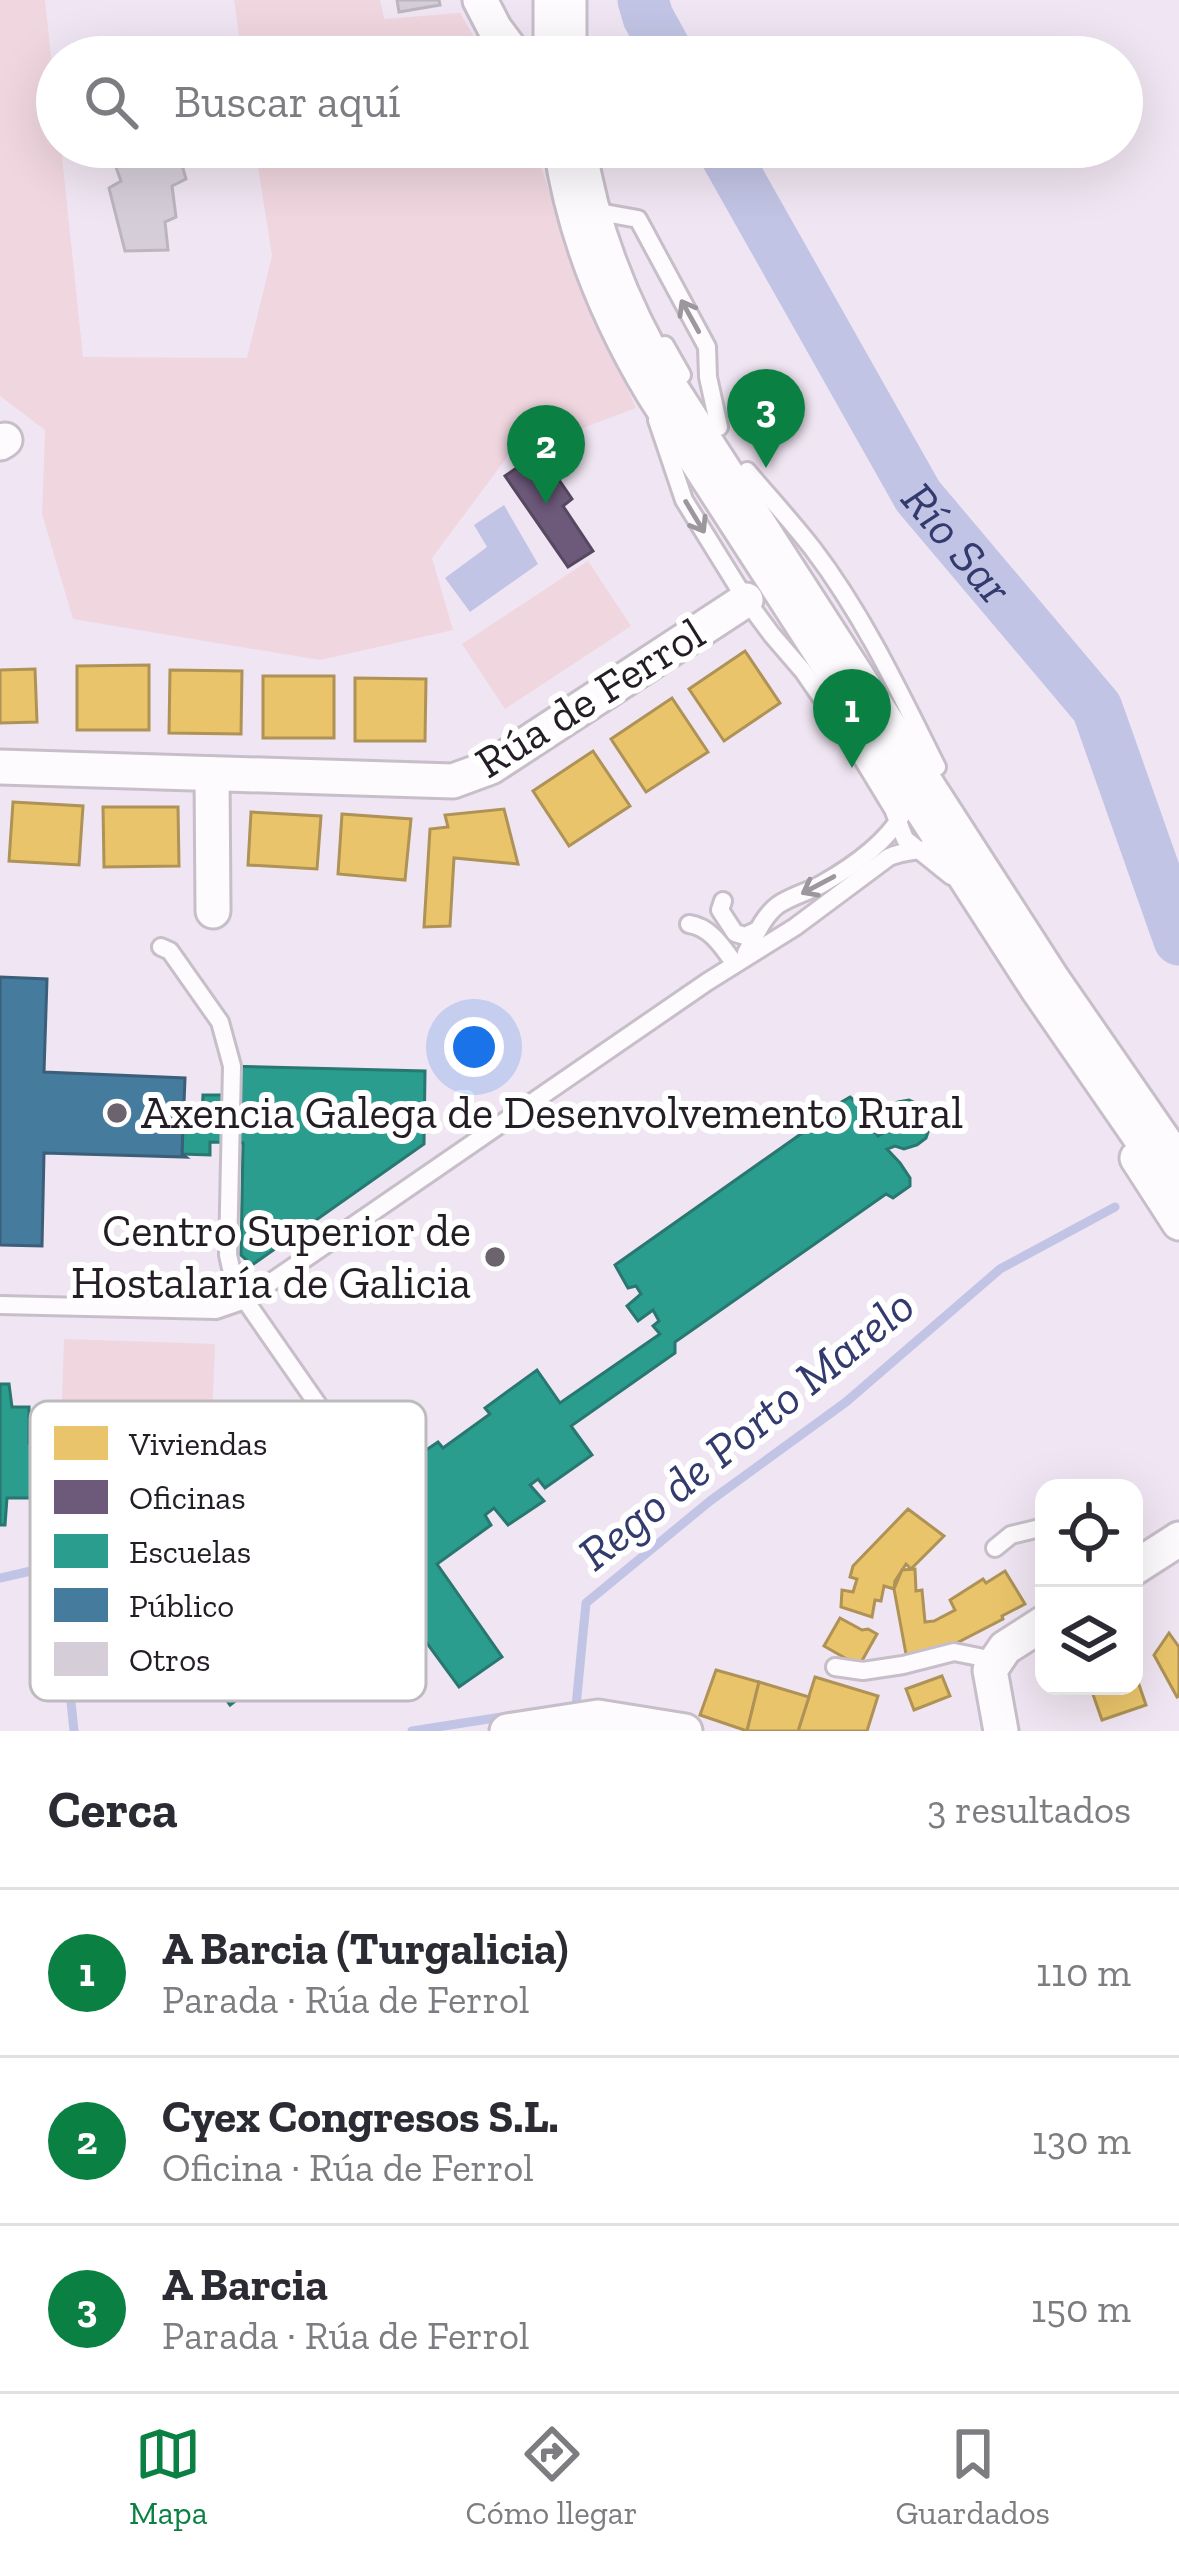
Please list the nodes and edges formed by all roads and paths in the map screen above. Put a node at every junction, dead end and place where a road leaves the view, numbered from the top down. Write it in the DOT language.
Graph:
graph roads {
  1 [pos="481,0"];
  2 [pos="560,0"];
  3 [pos="500,36"];
  4 [pos="560,36"];
  5 [pos="576,168"];
  6 [pos="580,168"];
  7 [pos="598,212"];
  8 [pos="607,284"];
  9 [pos="647,393"];
  10 [pos="721,439"];
  11 [pos="746,600"];
  12 [pos="0,767"];
  13 [pos="212,774"];
  14 [pos="928,822"];
  15 [pos="723,901"];
  16 [pos="213,911"];
  17 [pos="689,924"];
  18 [pos="758,930"];
  19 [pos="727,938"];
  20 [pos="161,947"];
  21 [pos="739,962"];
  22 [pos="706,982"];
  23 [pos="1034,1000"];
  24 [pos="1124,1083"];
  25 [pos="1179,1142"];
  26 [pos="1179,1178"];
  27 [pos="1179,1223"];
  28 [pos="244,1300"];
  29 [pos="0,1305"];
  30 [pos="314,1401"];
  31 [pos="1035,1529"];
  32 [pos="1177,1542"];
  33 [pos="995,1548"];
  34 [pos="1143,1563"];
  35 [pos="1035,1629"];
  36 [pos="994,1660"];
  37 [pos="835,1667"];
  38 [pos="507,1731"];
  39 [pos="685,1731"];
  40 [pos="1001,1731"];
  1 -- 3 [label="street"];
  2 -- 4 [label="main road"];
  5 -- 8 [label="main road"];
  6 -- 7 [label="main road"];
  7 -- 10 [label="main road"];
  10 -- 7 [label="lane, one-way"];
  8 -- 9 [label="lane"];
  8 -- 14 [label="main road"];
  9 -- 11 [label="lane, one-way"];
  9 -- 14 [label="lane"];
  10 -- 14 [label="main road"];
  11 -- 13 [label="street, Rúa de Ferrol"];
  11 -- 14 [label="lane"];
  12 -- 13 [label="street, Rúa de Ferrol"];
  13 -- 16 [label="street"];
  14 -- 18 [label="lane, one-way"];
  14 -- 21 [label="lane"];
  14 -- 23 [label="street"];
  14 -- 23 [label="lane"];
  14 -- 24 [label="main road"];
  14 -- 24 [label="lane"];
  14 -- 25 [label="main road"];
  15 -- 19 [label="lane"];
  17 -- 19 [label="lane"];
  18 -- 19 [label="lane"];
  18 -- 21 [label="lane"];
  19 -- 21 [label="lane"];
  19 -- 22 [label="lane"];
  20 -- 28 [label="lane"];
  21 -- 22 [label="lane"];
  22 -- 28 [label="lane"];
  23 -- 24 [label="lane"];
  23 -- 27 [label="street"];
  24 -- 26 [label="main road"];
  28 -- 29 [label="lane"];
  28 -- 30 [label="lane"];
  31 -- 33 [label="lane"];
  32 -- 34 [label="street"];
  35 -- 36 [label="street"];
  36 -- 37 [label="lane"];
  36 -- 40 [label="street"];
  38 -- 39 [label="street"];
}
